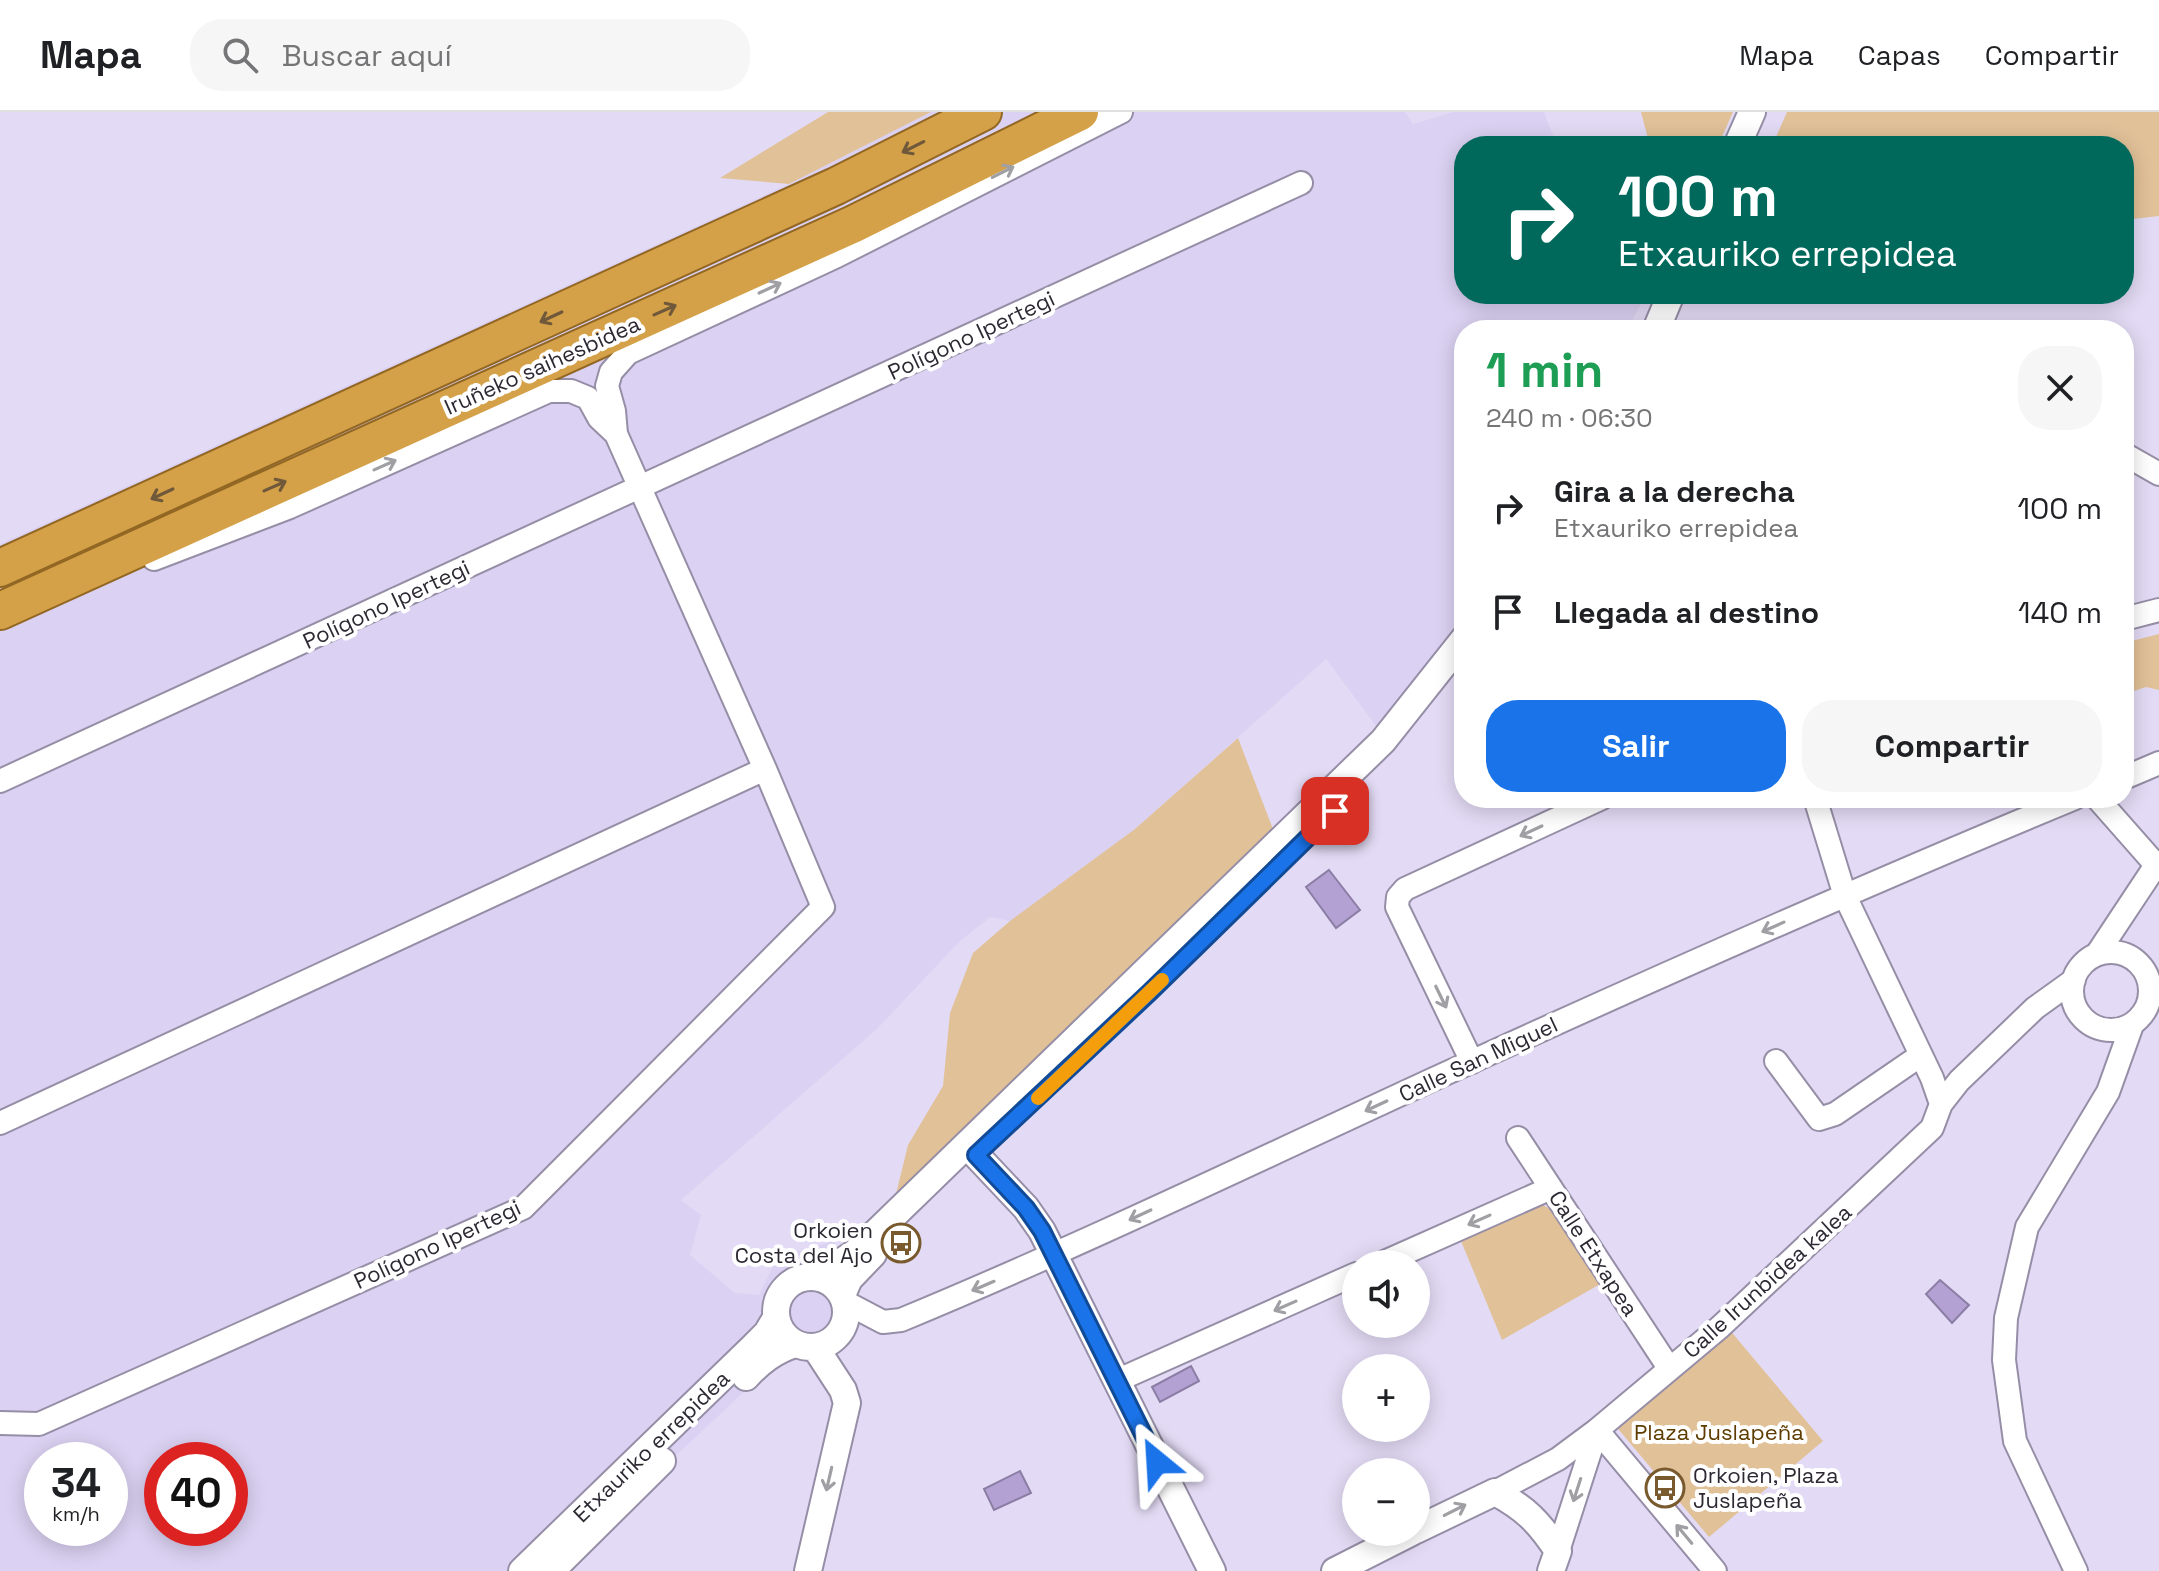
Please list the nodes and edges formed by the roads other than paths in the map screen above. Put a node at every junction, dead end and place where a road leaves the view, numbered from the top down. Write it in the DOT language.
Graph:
graph roads {
  1 [pos="983,112"];
  2 [pos="1080,112"];
  3 [pos="1121,112"];
  4 [pos="1752,112"];
  5 [pos="1741,136"];
  6 [pos="1301,183"];
  7 [pos="616,434"];
  8 [pos="2134,460"];
  9 [pos="2159,474"];
  10 [pos="641,488"];
  11 [pos="0,568"];
  12 [pos="2159,610"];
  13 [pos="0,611"];
  14 [pos="2134,616"];
  15 [pos="0,618"];
  16 [pos="1454,652"];
  17 [pos="1454,680"];
  18 [pos="2159,763"];
  19 [pos="765,769"];
  20 [pos="2134,774"];
  21 [pos="0,781"];
  22 [pos="1580,808"];
  23 [pos="1818,808"];
  24 [pos="2052,808"];
  25 [pos="2106,808"];
  26 [pos="2158,864"];
  27 [pos="1845,896"];
  28 [pos="2097,954"];
  29 [pos="2074,980"];
  30 [pos="2132,1025"];
  31 [pos="1921,1055"];
  32 [pos="1776,1061"];
  33 [pos="1472,1062"];
  34 [pos="1941,1104"];
  35 [pos="0,1123"];
  36 [pos="1518,1138"];
  37 [pos="976,1155"];
  38 [pos="1551,1188"];
  39 [pos="1412,1250"];
  40 [pos="1054,1254"];
  41 [pos="818,1277"];
  42 [pos="1342,1280"];
  43 [pos="844,1298"];
  44 [pos="776,1318"];
  45 [pos="805,1346"];
  46 [pos="1669,1368"];
  47 [pos="1116,1381"];
  48 [pos="0,1423"];
  49 [pos="1597,1430"];
  50 [pos="1495,1492"];
  51 [pos="1430,1523"];
  52 [pos="1384,1546"];
  53 [pos="1554,1561"];
  54 [pos="522,1571"];
  55 [pos="551,1571"];
  56 [pos="808,1571"];
  57 [pos="1212,1571"];
  58 [pos="1335,1571"];
  59 [pos="1715,1571"];
  60 [pos="2076,1571"];
  1 -- 11 [label="highway, Iruñeko saihesbidea, one-way"];
  13 -- 2 [label="highway, Iruñeko saihesbidea, one-way"];
  7 -- 3 [label="street, Polígono Ipertegi, one-way"];
  4 -- 5 [label="street"];
  6 -- 10 [label="street, Polígono Ipertegi"];
  7 -- 10 [label="street, Polígono Ipertegi"];
  15 -- 7 [label="street, Polígono Ipertegi, one-way"];
  8 -- 9 [label="street"];
  10 -- 19 [label="street, Polígono Ipertegi"];
  10 -- 21 [label="street, Polígono Ipertegi"];
  12 -- 14 [label="street"];
  16 -- 41 [label="street"];
  17 -- 37 [label="street"];
  18 -- 20 [label="street"];
  19 -- 35 [label="street"];
  19 -- 48 [label="street, Polígono Ipertegi"];
  22 -- 33 [label="street, one-way"];
  23 -- 27 [label="street"];
  24 -- 27 [label="street, Calle San Miguel"];
  25 -- 26 [label="street"];
  26 -- 28 [label="street"];
  27 -- 31 [label="street"];
  27 -- 33 [label="street, Calle San Miguel, one-way"];
  28 -- 29 [label="street"];
  28 -- 30 [label="street"];
  29 -- 30 [label="street"];
  29 -- 34 [label="street, Calle Irunbidea kalea"];
  30 -- 60 [label="street"];
  31 -- 32 [label="street"];
  31 -- 34 [label="street"];
  33 -- 40 [label="street, Calle San Miguel, one-way"];
  34 -- 46 [label="street, Calle Irunbidea kalea"];
  36 -- 38 [label="street, Calle Etxapea"];
  37 -- 40 [label="street"];
  37 -- 43 [label="street"];
  38 -- 39 [label="street, one-way"];
  38 -- 46 [label="street, Calle Etxapea"];
  40 -- 43 [label="street, Calle San Miguel, one-way"];
  40 -- 47 [label="street"];
  41 -- 43 [label="street"];
  41 -- 44 [label="street"];
  42 -- 47 [label="street, one-way"];
  43 -- 45 [label="street"];
  44 -- 45 [label="street"];
  44 -- 54 [label="street, Etxauriko errepidea"];
  45 -- 55 [label="street, Etxauriko errepidea"];
  45 -- 56 [label="street, one-way"];
  46 -- 49 [label="street, Calle Irunbidea kalea"];
  47 -- 57 [label="street"];
  49 -- 50 [label="street, Calle Irunbidea kalea"];
  49 -- 53 [label="street, one-way"];
  59 -- 49 [label="street, one-way"];
  51 -- 50 [label="street, Calle Irunbidea kalea, one-way"];
  50 -- 53 [label="street"];
  52 -- 58 [label="street, Calle Irunbidea kalea"];
}
